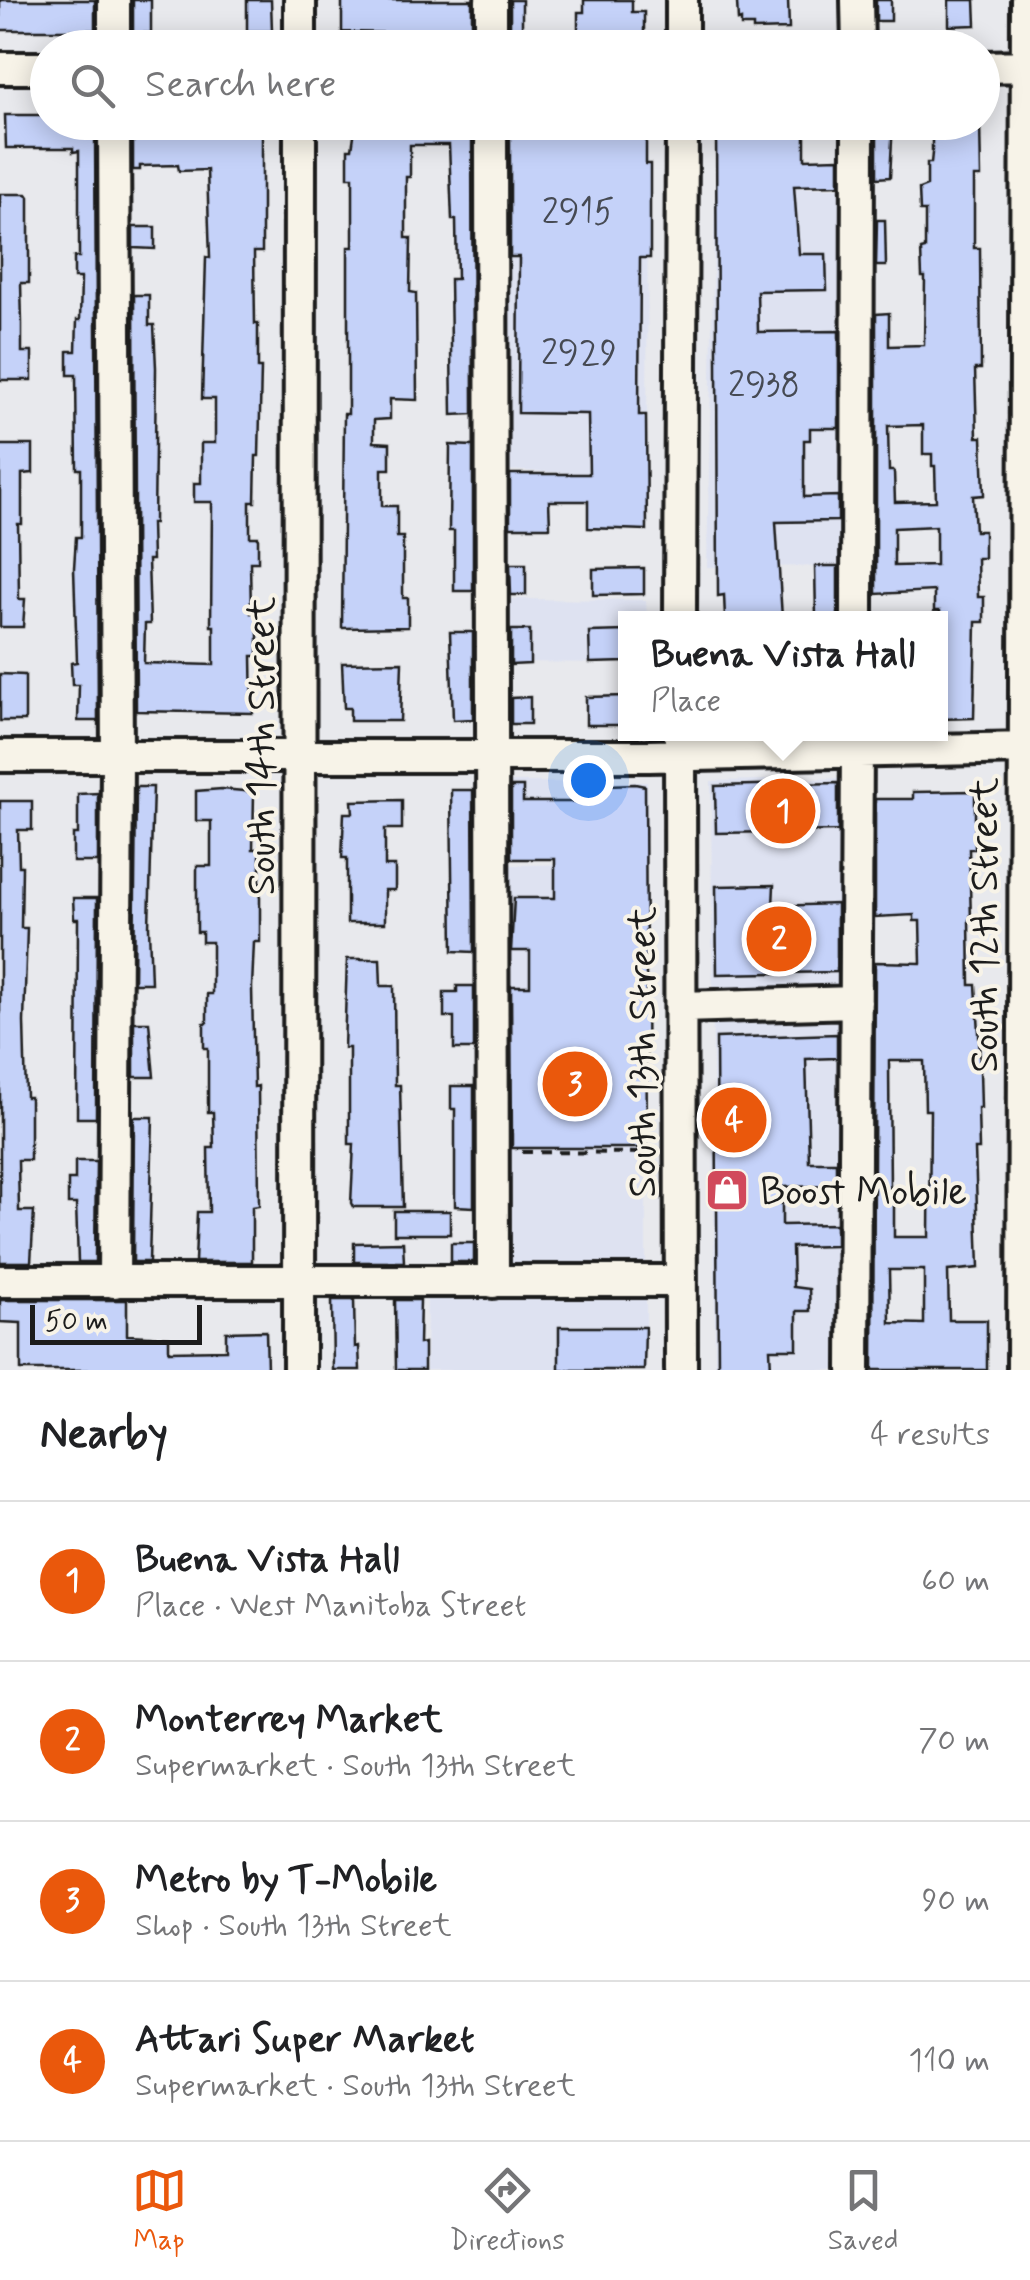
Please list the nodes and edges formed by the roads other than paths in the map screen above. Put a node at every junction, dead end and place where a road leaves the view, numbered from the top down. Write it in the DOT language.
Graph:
graph roads {
  1 [pos="114,0"];
  2 [pos="300,0"];
  3 [pos="491,0"];
  4 [pos="682,0"];
  5 [pos="857,0"];
  6 [pos="1027,0"];
  7 [pos="114,30"];
  8 [pos="300,30"];
  9 [pos="491,30"];
  10 [pos="682,30"];
  11 [pos="858,30"];
  12 [pos="1028,66"];
  13 [pos="1000,67"];
  14 [pos="0,68"];
  15 [pos="30,68"];
  16 [pos="114,140"];
  17 [pos="300,140"];
  18 [pos="491,140"];
  19 [pos="682,140"];
  20 [pos="858,140"];
  21 [pos="680,611"];
  22 [pos="857,611"];
  23 [pos="857,742"];
  24 [pos="680,744"];
  25 [pos="1027,748"];
  26 [pos="0,756"];
  27 [pos="300,756"];
  28 [pos="490,757"];
  29 [pos="117,758"];
  30 [pos="856,1002"];
  31 [pos="681,1008"];
  32 [pos="0,1282"];
  33 [pos="114,1282"];
  34 [pos="493,1282"];
  35 [pos="681,1282"];
  36 [pos="300,1283"];
  37 [pos="299,1370"];
  38 [pos="681,1370"];
  39 [pos="854,1370"];
  40 [pos="1022,1370"];
  1 -- 7 [label="street"];
  2 -- 8 [label="street"];
  3 -- 9 [label="street"];
  4 -- 10 [label="street"];
  5 -- 11 [label="street"];
  6 -- 12 [label="street, South 12th Street"];
  12 -- 13 [label="street"];
  12 -- 25 [label="street, South 12th Street"];
  14 -- 15 [label="street"];
  16 -- 29 [label="street"];
  17 -- 27 [label="street, South 14th Street"];
  18 -- 28 [label="street"];
  19 -- 21 [label="street"];
  20 -- 22 [label="street"];
  23 -- 24 [label="street"];
  23 -- 25 [label="street"];
  23 -- 30 [label="street"];
  24 -- 28 [label="street"];
  24 -- 31 [label="street, South 13th Street"];
  25 -- 40 [label="street, South 12th Street"];
  26 -- 29 [label="street"];
  27 -- 28 [label="street"];
  27 -- 29 [label="street"];
  27 -- 36 [label="street, South 14th Street"];
  28 -- 34 [label="street"];
  29 -- 33 [label="street"];
  30 -- 31 [label="street"];
  30 -- 39 [label="street"];
  31 -- 35 [label="street, South 13th Street"];
  32 -- 33 [label="street"];
  33 -- 36 [label="street"];
  34 -- 35 [label="street"];
  34 -- 36 [label="street"];
  35 -- 38 [label="street, South 13th Street"];
  36 -- 37 [label="street, South 14th Street"];
}
